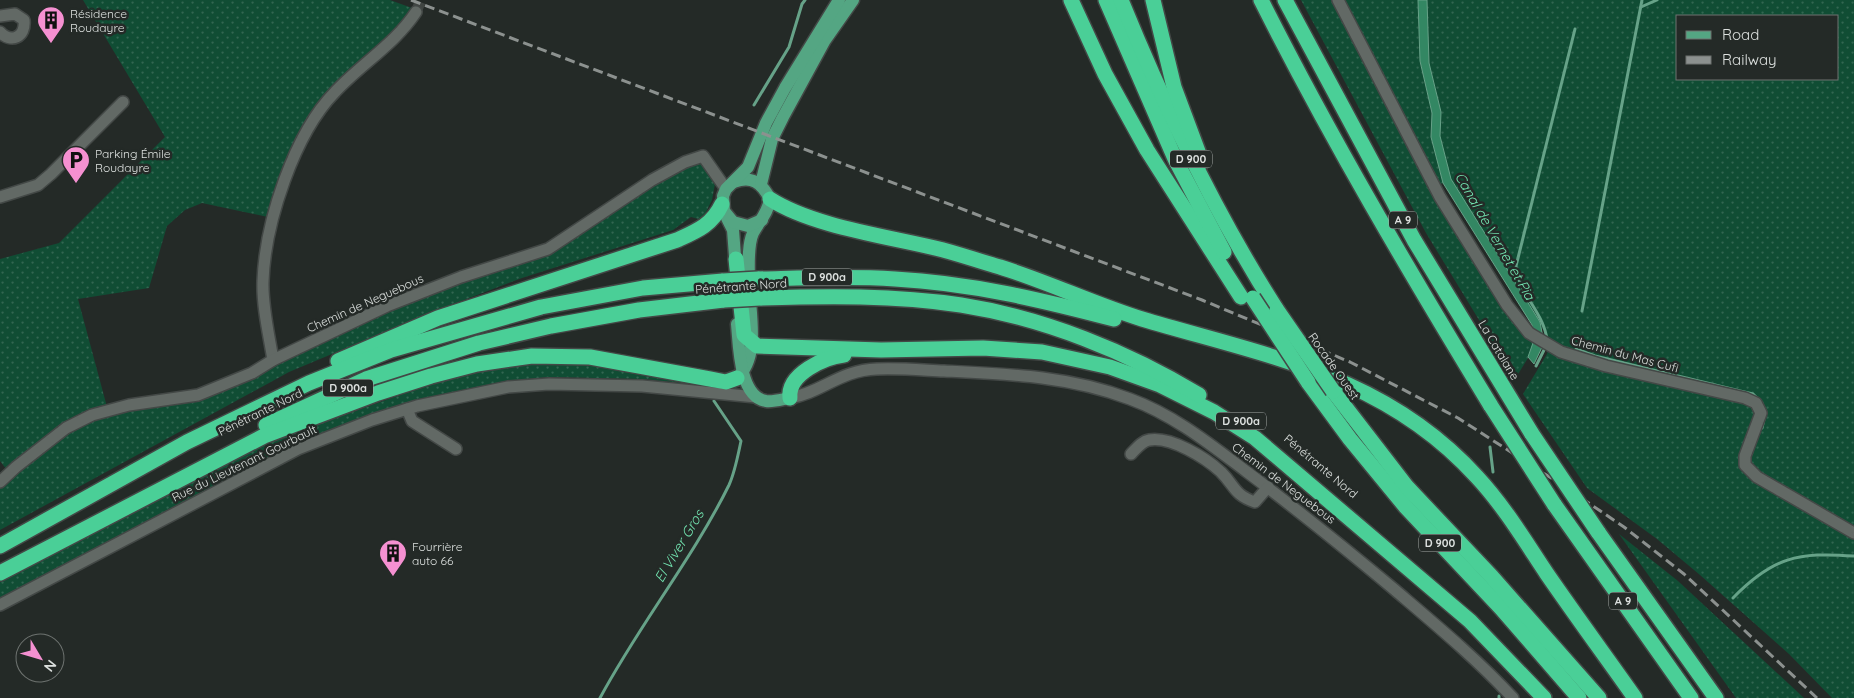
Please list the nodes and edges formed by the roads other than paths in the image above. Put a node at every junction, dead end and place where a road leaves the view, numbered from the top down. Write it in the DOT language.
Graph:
graph roads {
  1 [pos="839,0"];
  2 [pos="853,0"];
  3 [pos="1071,0"];
  4 [pos="1106,0"];
  5 [pos="1121,0"];
  6 [pos="1153,0"];
  7 [pos="1261,0"];
  8 [pos="1285,0"];
  9 [pos="1338,0"];
  10 [pos="416,12"];
  11 [pos="0,16"];
  12 [pos="0,32"];
  13 [pos="123,102"];
  14 [pos="761,184"];
  15 [pos="730,185"];
  16 [pos="0,197"];
  17 [pos="770,199"];
  18 [pos="725,211"];
  19 [pos="762,220"];
  20 [pos="736,259"];
  21 [pos="1260,283"];
  22 [pos="1247,298"];
  23 [pos="752,343"];
  24 [pos="881,350"];
  25 [pos="273,360"];
  26 [pos="743,371"];
  27 [pos="1304,377"];
  28 [pos="790,398"];
  29 [pos="761,399"];
  30 [pos="407,409"];
  31 [pos="187,442"];
  32 [pos="456,449"];
  33 [pos="1131,454"];
  34 [pos="121,478"];
  35 [pos="0,482"];
  36 [pos="1268,487"];
  37 [pos="1854,533"];
  38 [pos="0,536"];
  39 [pos="0,546"];
  40 [pos="2,571"];
  41 [pos="0,605"];
  42 [pos="1470,621"];
  43 [pos="1513,698"];
  44 [pos="1544,698"];
  45 [pos="1579,698"];
  46 [pos="1599,698"];
  47 [pos="1635,698"];
  48 [pos="1691,698"];
  49 [pos="1716,698"];
  1 -- 15 [label="main road"];
  2 -- 14 [label="main road"];
  3 -- 22 [label="highway, D 900"];
  4 -- 22 [label="highway, D 900"];
  5 -- 21 [label="highway, Rocade Ouest / D 900"];
  6 -- 21 [label="highway, D 900"];
  7 -- 48 [label="highway, A 9, bridge"];
  8 -- 49 [label="highway, La Catalane / A 9, bridge"];
  9 -- 37 [label="street, Chemin du Mas Cufi"];
  10 -- 25 [label="street"];
  11 -- 12 [label="street"];
  13 -- 16 [label="street"];
  14 -- 15 [label="main road"];
  14 -- 17 [label="main road"];
  15 -- 18 [label="main road"];
  15 -- 25 [label="street, Chemin de Neguebous"];
  17 -- 19 [label="main road"];
  17 -- 27 [label="highway"];
  18 -- 19 [label="main road"];
  18 -- 20 [label="main road"];
  18 -- 31 [label="highway"];
  19 -- 23 [label="main road"];
  20 -- 23 [label="highway"];
  20 -- 26 [label="main road"];
  21 -- 46 [label="highway, Rocade Ouest / D 900, bridge"];
  22 -- 27 [label="highway, D 900, bridge"];
  23 -- 24 [label="highway"];
  23 -- 26 [label="main road"];
  24 -- 28 [label="highway"];
  24 -- 42 [label="highway"];
  25 -- 35 [label="street, Chemin de Neguebous"];
  26 -- 29 [label="main road"];
  26 -- 40 [label="highway"];
  27 -- 31 [label="highway, Pénétrante Nord / D 900a, bridge"];
  27 -- 45 [label="highway, D 900"];
  27 -- 47 [label="highway, D 900a"];
  28 -- 29 [label="main road"];
  28 -- 36 [label="street, Chemin de Neguebous"];
  29 -- 30 [label="street, Rue du Lieutenant Gourbault"];
  30 -- 32 [label="street"];
  30 -- 41 [label="street, Rue du Lieutenant Gourbault"];
  31 -- 34 [label="highway, Pénétrante Nord / D 900a"];
  33 -- 36 [label="street"];
  34 -- 38 [label="highway"];
  34 -- 39 [label="highway, Pénétrante Nord / D 900a"];
  36 -- 43 [label="street, Chemin de Neguebous"];
  40 -- 42 [label="highway, Pénétrante Nord / D 900a, bridge"];
  42 -- 44 [label="highway, D 900a"];
}
